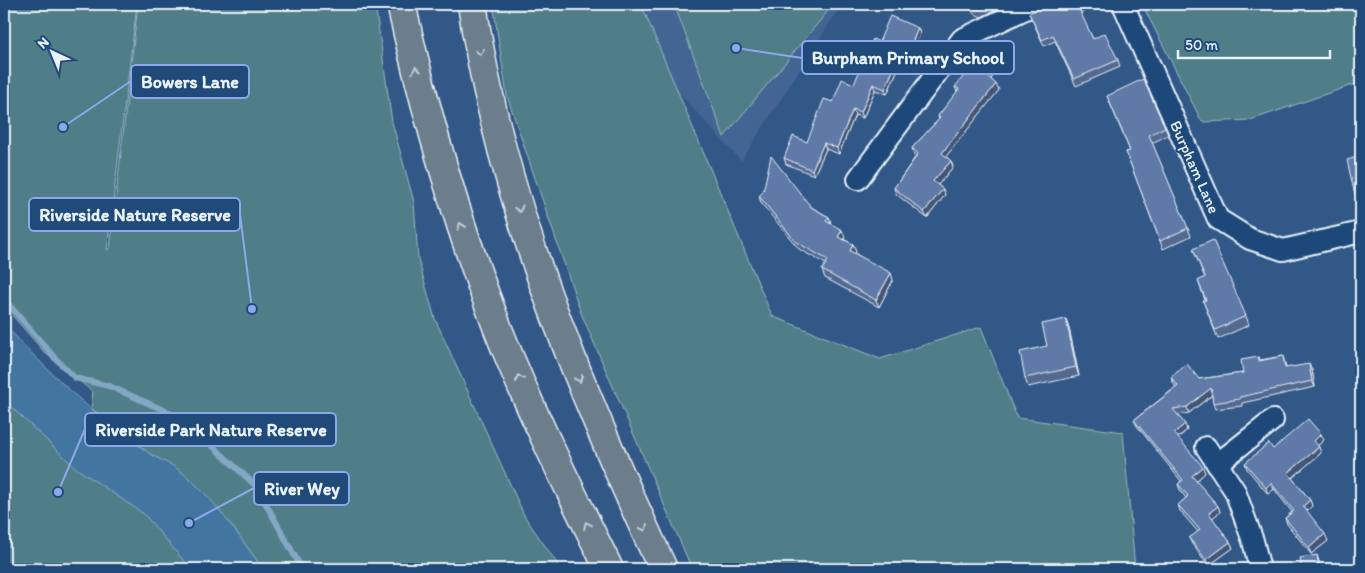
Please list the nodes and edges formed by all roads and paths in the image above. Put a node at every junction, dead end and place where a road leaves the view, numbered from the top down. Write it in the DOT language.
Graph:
graph roads {
  1 [pos="401,4"];
  2 [pos="472,4"];
  3 [pos="1036,4"];
  4 [pos="1122,4"];
  5 [pos="858,179"];
  6 [pos="1361,232"];
  7 [pos="1273,420"];
  8 [pos="1206,447"];
  9 [pos="1217,464"];
  10 [pos="609,569"];
  11 [pos="663,569"];
  12 [pos="1260,569"];
  10 -- 1 [label="highway, one-way"];
  2 -- 11 [label="highway, one-way"];
  3 -- 5 [label="street"];
  4 -- 6 [label="street, Burpham Lane"];
  7 -- 9 [label="street"];
  8 -- 9 [label="street"];
  9 -- 12 [label="street"];
}
